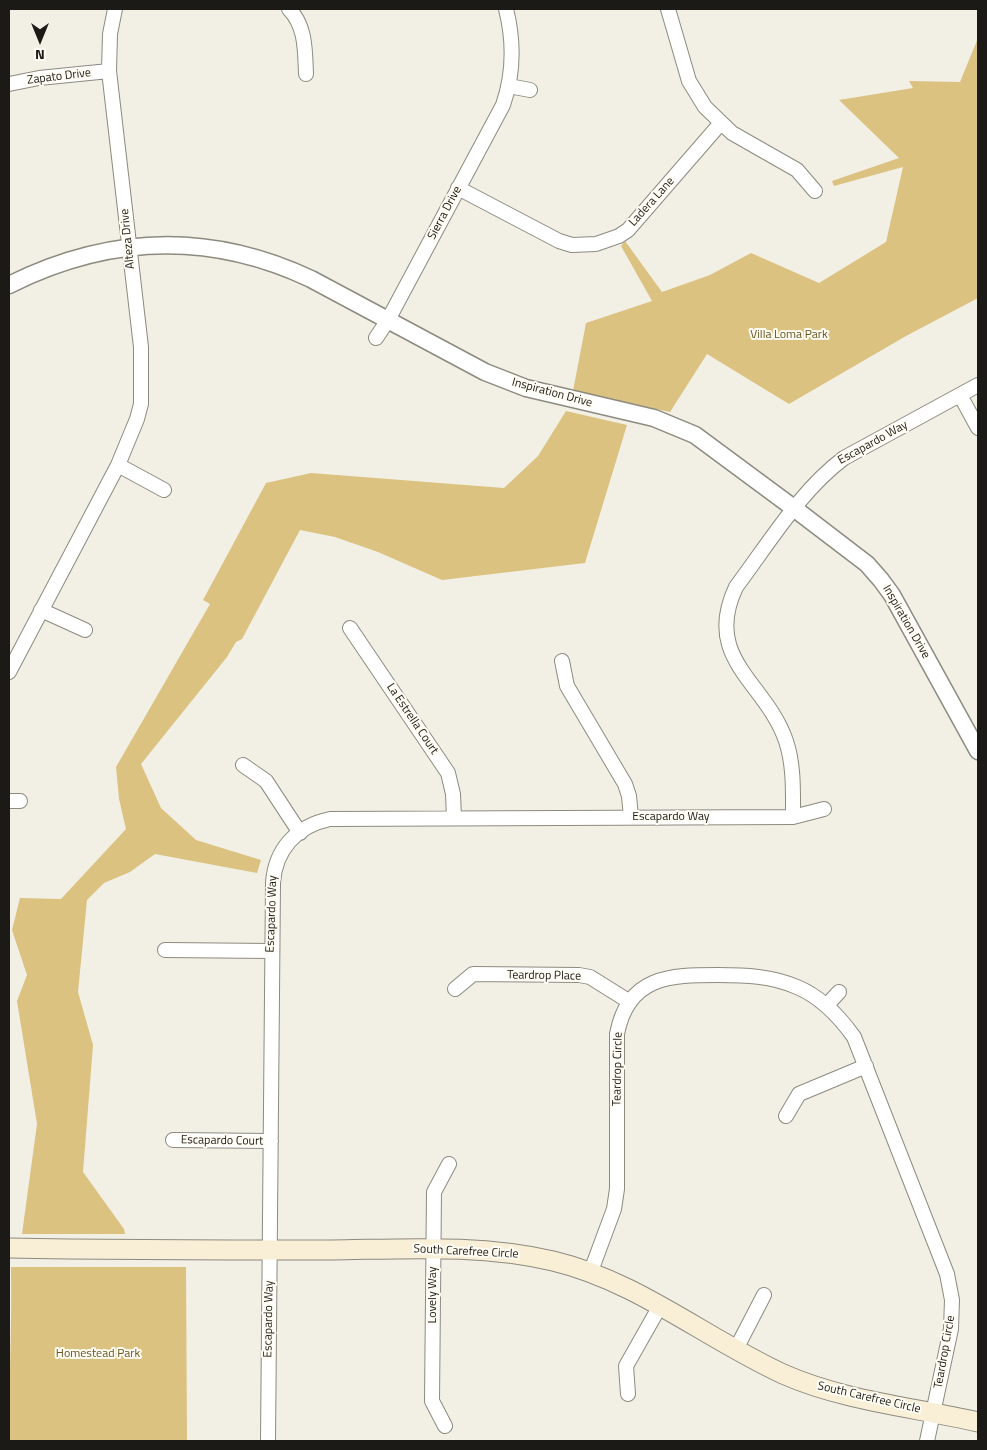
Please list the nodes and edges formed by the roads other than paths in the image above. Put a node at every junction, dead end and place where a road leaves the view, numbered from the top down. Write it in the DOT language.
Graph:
graph roads {
  1 [pos="115,9"];
  2 [pos="289,9"];
  3 [pos="506,9"];
  4 [pos="668,9"];
  5 [pos="110,71"];
  6 [pos="306,74"];
  7 [pos="9,84"];
  8 [pos="509,86"];
  9 [pos="530,90"];
  10 [pos="720,124"];
  11 [pos="458,188"];
  12 [pos="815,191"];
  13 [pos="129,247"];
  14 [pos="9,285"];
  15 [pos="388,320"];
  16 [pos="376,338"];
  17 [pos="978,385"];
  18 [pos="960,396"];
  19 [pos="978,428"];
  20 [pos="118,465"];
  21 [pos="164,490"];
  22 [pos="795,509"];
  23 [pos="42,610"];
  24 [pos="350,628"];
  25 [pos="85,630"];
  26 [pos="562,661"];
  27 [pos="9,672"];
  28 [pos="978,751"];
  29 [pos="243,765"];
  30 [pos="824,809"];
  31 [pos="631,817"];
  32 [pos="793,817"];
  33 [pos="454,818"];
  34 [pos="300,833"];
  35 [pos="165,950"];
  36 [pos="271,951"];
  37 [pos="456,989"];
  38 [pos="839,992"];
  39 [pos="630,1002"];
  40 [pos="827,1006"];
  41 [pos="866,1066"];
  42 [pos="786,1116"];
  43 [pos="173,1140"];
  44 [pos="270,1141"];
  45 [pos="449,1164"];
  46 [pos="9,1248"];
  47 [pos="434,1249"];
  48 [pos="270,1250"];
  49 [pos="591,1271"];
  50 [pos="764,1295"];
  51 [pos="660,1306"];
  52 [pos="736,1349"];
  53 [pos="628,1394"];
  54 [pos="934,1412"];
  55 [pos="978,1422"];
  56 [pos="445,1426"];
  57 [pos="268,1441"];
  58 [pos="927,1441"];
  1 -- 5 [label="street, Alteza Drive"];
  2 -- 6 [label="street"];
  3 -- 8 [label="street, Sierra Drive"];
  4 -- 10 [label="street"];
  5 -- 7 [label="street, Zapato Drive"];
  5 -- 13 [label="street, Alteza Drive"];
  8 -- 9 [label="street"];
  8 -- 11 [label="street, Sierra Drive"];
  10 -- 11 [label="street, Ladera Lane"];
  10 -- 12 [label="street"];
  11 -- 15 [label="street, Sierra Drive"];
  13 -- 14 [label="street, Inspiration Drive"];
  13 -- 15 [label="street, Inspiration Drive"];
  13 -- 20 [label="street, Alteza Drive"];
  15 -- 16 [label="street, Sierra Drive"];
  15 -- 22 [label="street, Inspiration Drive"];
  17 -- 18 [label="street, Escapardo Way"];
  18 -- 19 [label="street"];
  18 -- 22 [label="street, Escapardo Way"];
  20 -- 21 [label="street"];
  20 -- 23 [label="street, Alteza Drive"];
  22 -- 28 [label="street, Inspiration Drive"];
  22 -- 32 [label="street, Escapardo Way"];
  23 -- 25 [label="street"];
  23 -- 27 [label="street, Alteza Drive"];
  24 -- 33 [label="street, La Estrella Court"];
  26 -- 31 [label="street"];
  29 -- 34 [label="street"];
  30 -- 32 [label="street, Escapardo Way"];
  31 -- 32 [label="street, Escapardo Way"];
  31 -- 33 [label="street, Escapardo Way"];
  33 -- 34 [label="street, Escapardo Way"];
  34 -- 36 [label="street, Escapardo Way"];
  35 -- 36 [label="street"];
  36 -- 44 [label="street, Escapardo Way"];
  37 -- 39 [label="street, Teardrop Place"];
  38 -- 40 [label="street"];
  39 -- 40 [label="street, Teardrop Circle"];
  39 -- 49 [label="street, Teardrop Circle"];
  40 -- 41 [label="street, Teardrop Circle"];
  41 -- 42 [label="street"];
  41 -- 54 [label="street, Teardrop Circle"];
  43 -- 44 [label="street, Escapardo Court"];
  44 -- 48 [label="street, Escapardo Way"];
  45 -- 47 [label="street, Lovely Way"];
  46 -- 48 [label="main road, South Carefree Circle"];
  47 -- 48 [label="main road, South Carefree Circle"];
  47 -- 49 [label="main road, South Carefree Circle"];
  47 -- 56 [label="street, Lovely Way"];
  48 -- 57 [label="street, Escapardo Way"];
  49 -- 51 [label="main road, South Carefree Circle"];
  50 -- 52 [label="street"];
  51 -- 52 [label="main road, South Carefree Circle"];
  51 -- 53 [label="street"];
  52 -- 54 [label="main road, South Carefree Circle"];
  54 -- 55 [label="main road, South Carefree Circle"];
  54 -- 58 [label="street, Teardrop Circle"];
}
